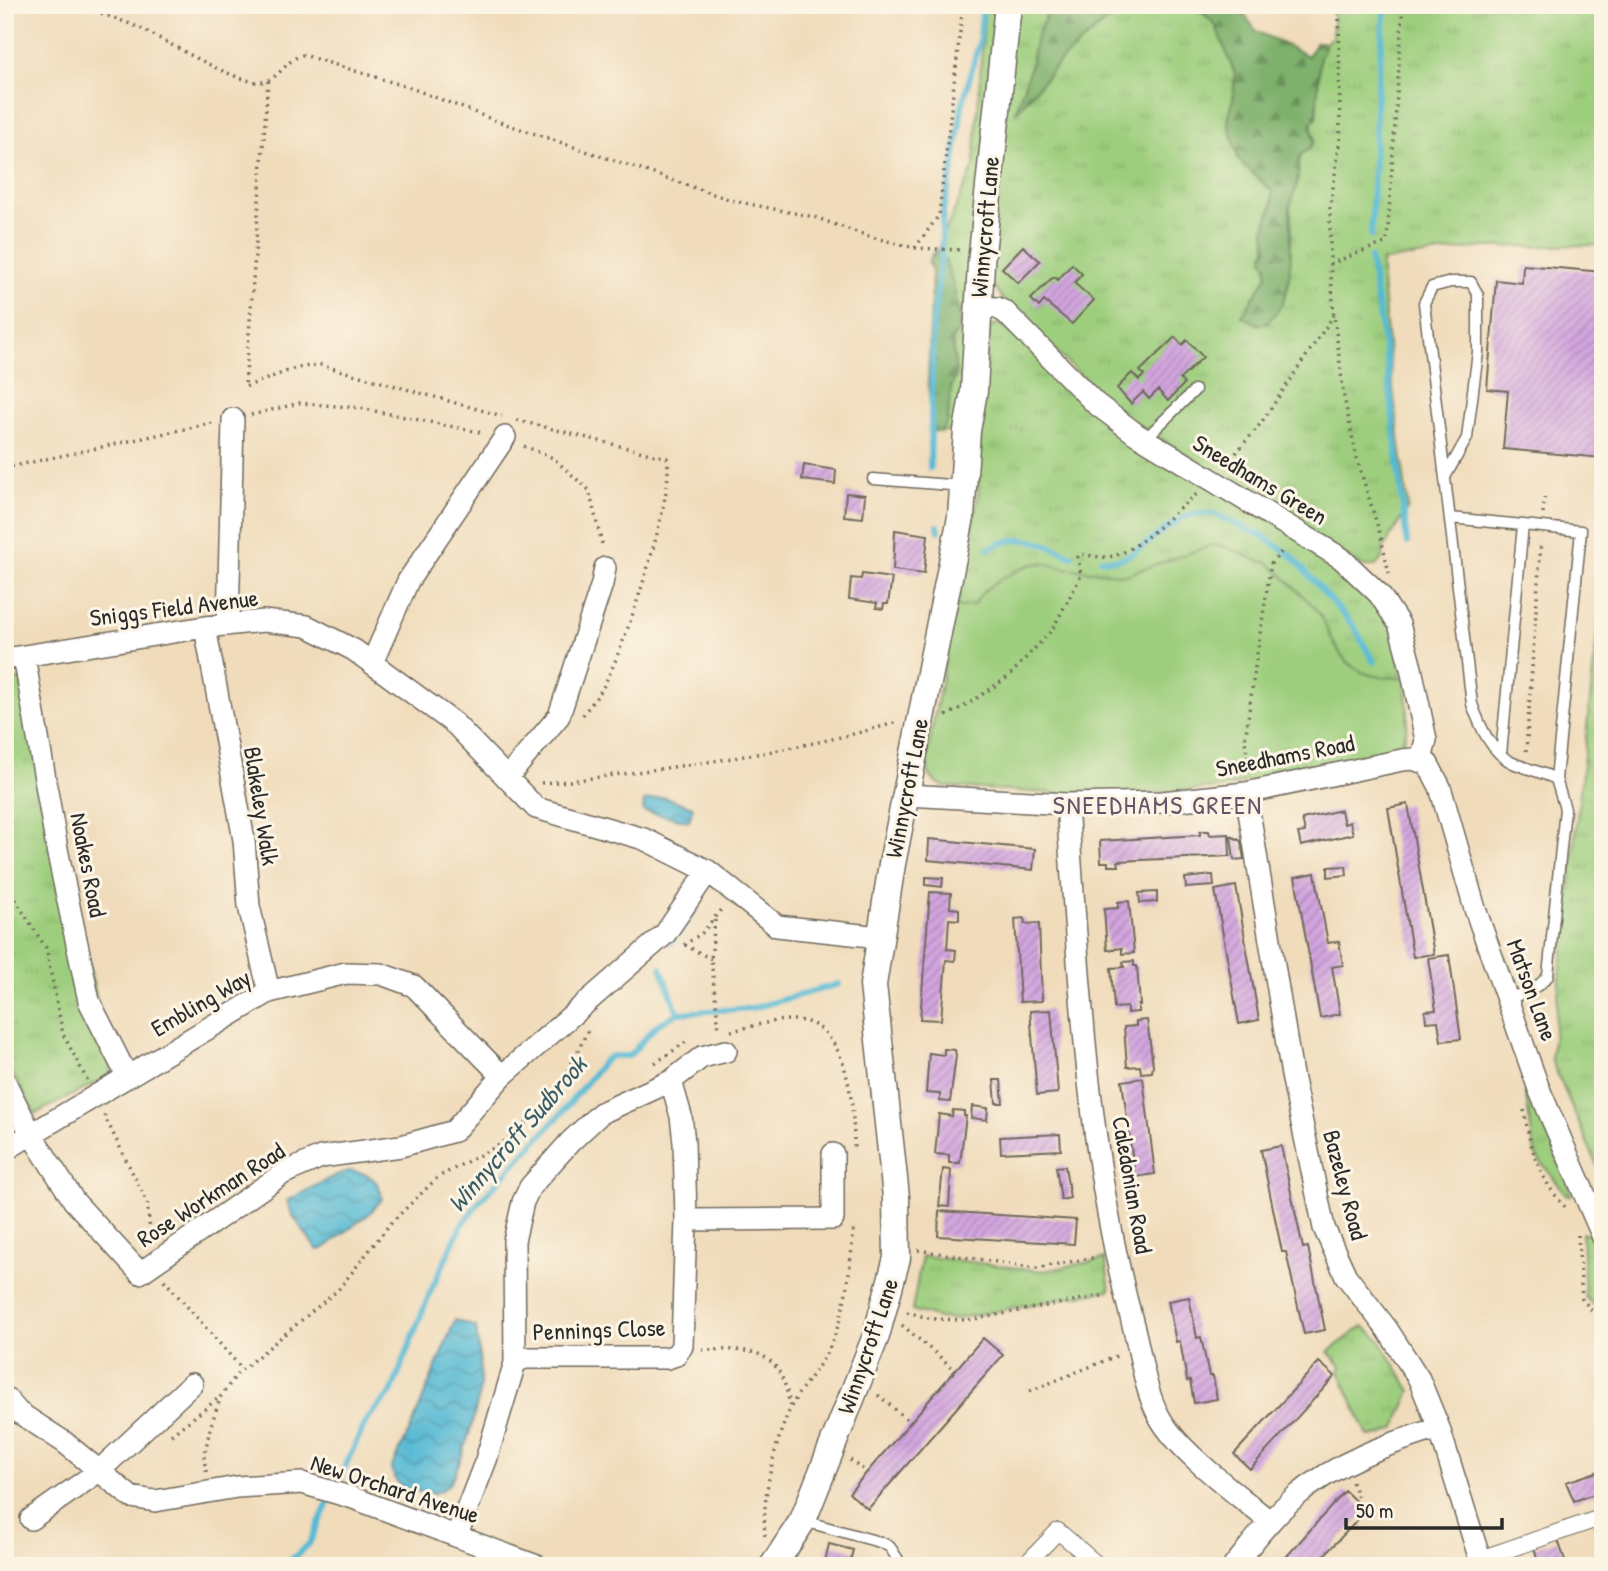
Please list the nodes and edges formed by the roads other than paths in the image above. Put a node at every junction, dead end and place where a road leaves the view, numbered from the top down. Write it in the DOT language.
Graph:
graph roads {
  1 [pos="1007,5"];
  2 [pos="979,307"];
  3 [pos="1195,390"];
  4 [pos="233,419"];
  5 [pos="505,437"];
  6 [pos="1144,440"];
  7 [pos="1445,477"];
  8 [pos="873,480"];
  9 [pos="963,486"];
  10 [pos="1450,518"];
  11 [pos="1523,525"];
  12 [pos="604,568"];
  13 [pos="228,625"];
  14 [pos="205,627"];
  15 [pos="14,657"];
  16 [pos="372,663"];
  17 [pos="1501,754"];
  18 [pos="1421,760"];
  19 [pos="507,778"];
  20 [pos="1556,779"];
  21 [pos="1246,793"];
  22 [pos="907,795"];
  23 [pos="1067,804"];
  24 [pos="708,871"];
  25 [pos="880,937"];
  26 [pos="269,992"];
  27 [pos="1508,1000"];
  28 [pos="722,1039"];
  29 [pos="127,1076"];
  30 [pos="502,1076"];
  31 [pos="671,1081"];
  32 [pos="5,1082"];
  33 [pos="31,1134"];
  34 [pos="5,1150"];
  35 [pos="844,1154"];
  36 [pos="686,1220"];
  37 [pos="1603,1237"];
  38 [pos="514,1363"];
  39 [pos="192,1384"];
  40 [pos="5,1397"];
  41 [pos="1439,1428"];
  42 [pos="94,1467"];
  43 [pos="1603,1517"];
  44 [pos="31,1519"];
  45 [pos="803,1520"];
  46 [pos="1270,1522"];
  47 [pos="457,1535"];
  48 [pos="770,1555"];
  49 [pos="486,1556"];
  50 [pos="1481,1562"];
  51 [pos="537,1566"];
  52 [pos="902,1566"];
  53 [pos="1024,1566"];
  54 [pos="1098,1566"];
  55 [pos="1234,1566"];
  1 -- 2 [label="street, Winnycroft Lane"];
  2 -- 6 [label="street, Sneedhams Green"];
  2 -- 9 [label="street, Winnycroft Lane"];
  3 -- 6 [label="lane"];
  4 -- 13 [label="street"];
  5 -- 16 [label="street"];
  6 -- 18 [label="street, Sneedhams Green"];
  7 -- 7 [label="lane"];
  7 -- 10 [label="lane"];
  8 -- 9 [label="lane"];
  9 -- 22 [label="street, Winnycroft Lane"];
  10 -- 11 [label="lane"];
  10 -- 17 [label="lane"];
  11 -- 17 [label="lane"];
  11 -- 20 [label="lane"];
  12 -- 19 [label="street"];
  13 -- 14 [label="street, Sniggs Field Avenue"];
  13 -- 16 [label="street, Sniggs Field Avenue"];
  14 -- 15 [label="street, Sniggs Field Avenue"];
  14 -- 26 [label="street, Blakeley Walk"];
  15 -- 29 [label="street, Noakes Road"];
  16 -- 19 [label="street, Sniggs Field Avenue"];
  17 -- 20 [label="lane"];
  18 -- 21 [label="street, Sneedhams Road"];
  18 -- 27 [label="street, Matson Lane"];
  19 -- 24 [label="street, Sniggs Field Avenue"];
  20 -- 27 [label="lane"];
  21 -- 23 [label="street, Sneedhams Road"];
  21 -- 41 [label="street, Bazeley Road"];
  22 -- 23 [label="street, Sneedhams Road"];
  22 -- 25 [label="street, Winnycroft Lane"];
  23 -- 46 [label="street, Caledonian Road"];
  24 -- 25 [label="street, Sniggs Field Avenue"];
  24 -- 30 [label="street, Rose Workman Road"];
  25 -- 45 [label="street, Winnycroft Lane"];
  26 -- 29 [label="street, Embling Way"];
  26 -- 30 [label="street, Embling Way"];
  27 -- 37 [label="street, Matson Lane"];
  28 -- 31 [label="street, Pennings Close"];
  29 -- 33 [label="street, Embling Way"];
  30 -- 33 [label="street, Rose Workman Road"];
  31 -- 36 [label="street, Pennings Close"];
  31 -- 38 [label="street, Pennings Close"];
  32 -- 33 [label="street"];
  33 -- 34 [label="street, Embling Way"];
  35 -- 36 [label="street"];
  36 -- 38 [label="street, Pennings Close"];
  38 -- 47 [label="street, Pennings Close"];
  39 -- 42 [label="street"];
  40 -- 42 [label="street, New Orchard Avenue"];
  41 -- 46 [label="street"];
  41 -- 50 [label="street, Bazeley Road"];
  42 -- 44 [label="street"];
  42 -- 47 [label="street, New Orchard Avenue"];
  43 -- 50 [label="street, Bazeley Road"];
  45 -- 48 [label="street, Winnycroft Lane"];
  45 -- 52 [label="lane"];
  46 -- 55 [label="street"];
  47 -- 49 [label="street, New Orchard Avenue"];
  49 -- 51 [label="street, New Orchard Avenue"];
  53 -- 54 [label="street"];
}
